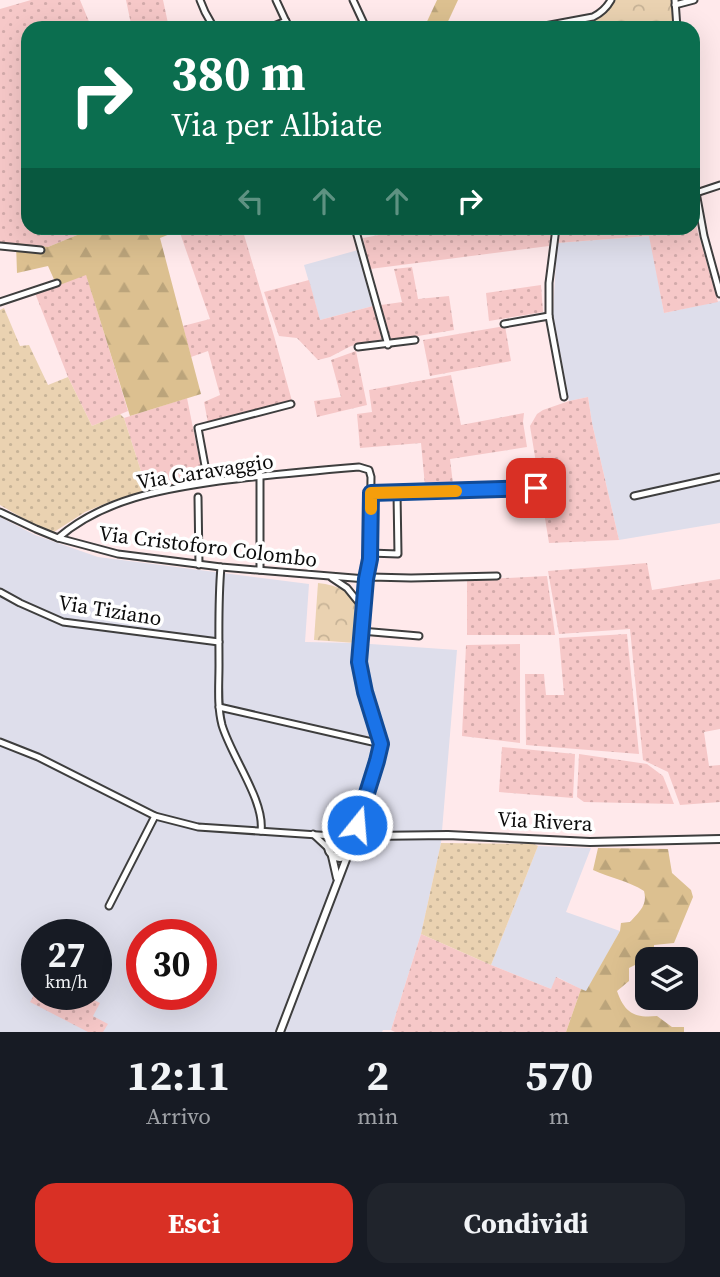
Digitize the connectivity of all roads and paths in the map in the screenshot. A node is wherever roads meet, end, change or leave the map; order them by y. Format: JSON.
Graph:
{"nodes":[{"id":1,"x":200,"y":0,"type":"edge"},
{"id":2,"x":276,"y":0,"type":"edge"},
{"id":3,"x":353,"y":0,"type":"edge"},
{"id":4,"x":611,"y":0,"type":"edge"},
{"id":5,"x":694,"y":0,"type":"edge"},
{"id":6,"x":675,"y":3,"type":"edge"},
{"id":7,"x":210,"y":21,"type":"edge"},
{"id":8,"x":286,"y":21,"type":"edge"},
{"id":9,"x":363,"y":21,"type":"edge"},
{"id":10,"x":568,"y":21,"type":"edge"},
{"id":11,"x":676,"y":21,"type":"edge"},
{"id":12,"x":720,"y":185,"type":"edge"},
{"id":13,"x":700,"y":191,"type":"edge"},
{"id":14,"x":700,"y":217,"type":"edge"},
{"id":15,"x":357,"y":235,"type":"edge"},
{"id":16,"x":555,"y":235,"type":"edge"},
{"id":17,"x":0,"y":246,"type":"edge"},
{"id":18,"x":41,"y":250,"type":"dead end"},
{"id":19,"x":57,"y":283,"type":"dead end"},
{"id":20,"x":720,"y":294,"type":"edge"},
{"id":21,"x":2,"y":301,"type":"edge"},
{"id":22,"x":549,"y":316,"type":"junction"},
{"id":23,"x":504,"y":324,"type":"dead end"},
{"id":24,"x":415,"y":340,"type":"dead end"},
{"id":25,"x":388,"y":345,"type":"junction"},
{"id":26,"x":358,"y":347,"type":"dead end"},
{"id":27,"x":564,"y":397,"type":"dead end"},
{"id":28,"x":291,"y":404,"type":"dead end"},
{"id":29,"x":260,"y":475,"type":"junction"},
{"id":30,"x":720,"y":477,"type":"edge"},
{"id":31,"x":208,"y":482,"type":"junction"},
{"id":32,"x":536,"y":488,"type":"dead end"},
{"id":33,"x":371,"y":493,"type":"junction"},
{"id":34,"x":397,"y":493,"type":"junction"},
{"id":35,"x":634,"y":496,"type":"dead end"},
{"id":36,"x":198,"y":497,"type":"dead end"},
{"id":37,"x":0,"y":512,"type":"edge"},
{"id":38,"x":58,"y":538,"type":"junction"},
{"id":39,"x":370,"y":553,"type":"junction"},
{"id":40,"x":200,"y":565,"type":"junction"},
{"id":41,"x":221,"y":567,"type":"junction"},
{"id":42,"x":260,"y":570,"type":"junction"},
{"id":43,"x":330,"y":576,"type":"junction"},
{"id":44,"x":497,"y":576,"type":"dead end"},
{"id":45,"x":366,"y":579,"type":"junction"},
{"id":46,"x":0,"y":592,"type":"edge"},
{"id":47,"x":364,"y":609,"type":"junction"},
{"id":48,"x":361,"y":631,"type":"junction"},
{"id":49,"x":419,"y":636,"type":"dead end"},
{"id":50,"x":219,"y":642,"type":"junction"},
{"id":51,"x":219,"y":707,"type":"junction"},
{"id":52,"x":0,"y":742,"type":"edge"},
{"id":53,"x":381,"y":744,"type":"junction"},
{"id":54,"x":155,"y":816,"type":"junction"},
{"id":55,"x":358,"y":820,"type":"junction"},
{"id":56,"x":261,"y":831,"type":"junction"},
{"id":57,"x":313,"y":834,"type":"junction"},
{"id":58,"x":333,"y":836,"type":"junction"},
{"id":59,"x":347,"y":836,"type":"junction"},
{"id":60,"x":367,"y":836,"type":"junction"},
{"id":61,"x":720,"y":839,"type":"edge"},
{"id":62,"x":328,"y":848,"type":"junction"},
{"id":63,"x":353,"y":848,"type":"junction"},
{"id":64,"x":332,"y":856,"type":"junction"},
{"id":65,"x":346,"y":857,"type":"junction"},
{"id":66,"x":338,"y":879,"type":"junction"},
{"id":67,"x":109,"y":906,"type":"dead end"},
{"id":68,"x":280,"y":1032,"type":"edge"}],
"edges":[{"from":1,"to":7,"type":"street"},
{"from":2,"to":8,"type":"street"},
{"from":3,"to":9,"type":"street"},
{"from":4,"to":10,"type":"street"},
{"from":5,"to":6,"type":"street"},
{"from":6,"to":11,"type":"street"},
{"from":12,"to":13,"type":"street"},
{"from":14,"to":20,"type":"street"},
{"from":15,"to":25,"type":"street"},
{"from":16,"to":22,"type":"street"},
{"from":17,"to":18,"type":"street"},
{"from":19,"to":21,"type":"street"},
{"from":22,"to":23,"type":"street"},
{"from":22,"to":27,"type":"street"},
{"from":24,"to":25,"type":"street"},
{"from":25,"to":26,"type":"street"},
{"from":28,"to":31,"type":"street"},
{"from":29,"to":31,"type":"street","name":"Via Caravaggio"},
{"from":29,"to":33,"type":"street","name":"Via Caravaggio"},
{"from":29,"to":42,"type":"street"},
{"from":30,"to":35,"type":"street"},
{"from":31,"to":38,"type":"street","name":"Via Caravaggio"},
{"from":32,"to":34,"type":"street"},
{"from":33,"to":34,"type":"street"},
{"from":33,"to":39,"type":"street"},
{"from":34,"to":39,"type":"street"},
{"from":36,"to":40,"type":"street"},
{"from":37,"to":38,"type":"street","name":"Via Cristoforo Colombo"},
{"from":38,"to":40,"type":"street","name":"Via Cristoforo Colombo"},
{"from":39,"to":45,"type":"street"},
{"from":40,"to":41,"type":"street","name":"Via Cristoforo Colombo"},
{"from":41,"to":42,"type":"street","name":"Via Cristoforo Colombo"},
{"from":41,"to":50,"type":"street"},
{"from":42,"to":43,"type":"street","name":"Via Cristoforo Colombo"},
{"from":43,"to":45,"type":"street"},
{"from":43,"to":47,"type":"street","name":"Via Cristoforo Colombo"},
{"from":44,"to":45,"type":"street"},
{"from":45,"to":47,"type":"street"},
{"from":46,"to":50,"type":"street","name":"Via Tiziano"},
{"from":47,"to":48,"type":"street"},
{"from":48,"to":49,"type":"street"},
{"from":48,"to":53,"type":"street"},
{"from":50,"to":51,"type":"street"},
{"from":51,"to":53,"type":"street"},
{"from":51,"to":56,"type":"street"},
{"from":52,"to":54,"type":"street"},
{"from":53,"to":55,"type":"street"},
{"from":54,"to":56,"type":"street"},
{"from":54,"to":67,"type":"street"},
{"from":55,"to":59,"type":"street"},
{"from":55,"to":60,"type":"street"},
{"from":56,"to":57,"type":"street"},
{"from":57,"to":58,"type":"street"},
{"from":57,"to":62,"type":"street"},
{"from":58,"to":59,"type":"street"},
{"from":58,"to":62,"type":"street"},
{"from":59,"to":60,"type":"street","name":"Via Rivera"},
{"from":59,"to":63,"type":"street"},
{"from":60,"to":61,"type":"street","name":"Via Rivera"},
{"from":60,"to":63,"type":"street"},
{"from":62,"to":64,"type":"street"},
{"from":63,"to":65,"type":"street"},
{"from":64,"to":65,"type":"street"},
{"from":64,"to":66,"type":"street"},
{"from":65,"to":66,"type":"street"},
{"from":66,"to":68,"type":"street"}]}
